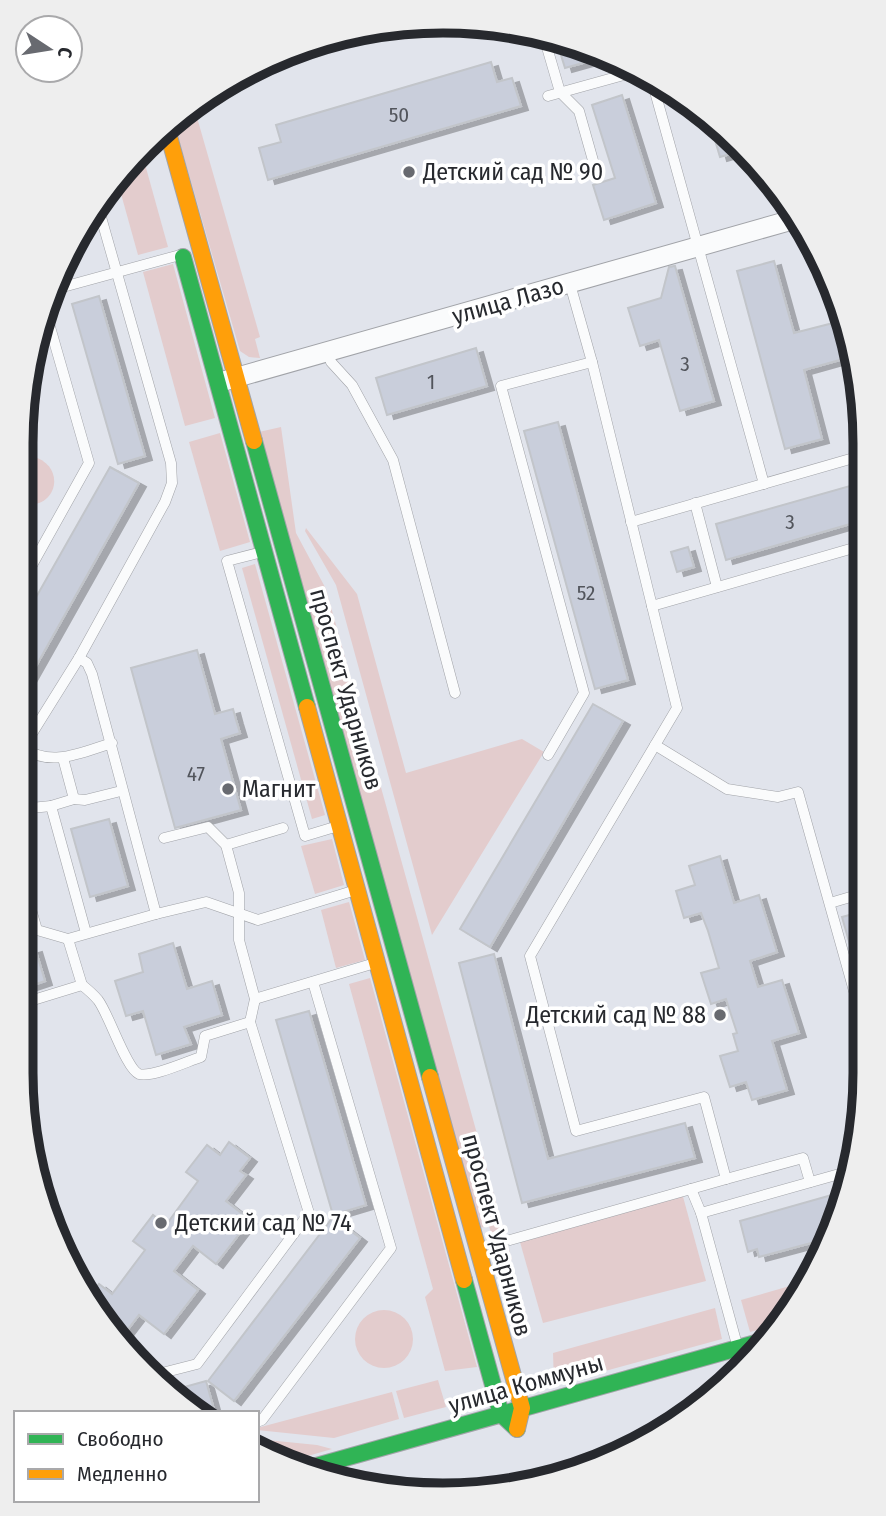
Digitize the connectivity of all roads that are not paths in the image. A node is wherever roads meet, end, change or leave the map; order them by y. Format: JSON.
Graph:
{"nodes":[{"id":1,"x":547,"y":46,"type":"edge"},
{"id":2,"x":623,"y":75,"type":"edge"},
{"id":3,"x":560,"y":92,"type":"junction"},
{"id":4,"x":655,"y":92,"type":"edge"},
{"id":5,"x":548,"y":96,"type":"dead end"},
{"id":6,"x":170,"y":138,"type":"edge"},
{"id":7,"x":594,"y":164,"type":"dead end"},
{"id":8,"x":101,"y":217,"type":"edge"},
{"id":9,"x":788,"y":221,"type":"edge"},
{"id":10,"x":697,"y":246,"type":"junction"},
{"id":11,"x":180,"y":248,"type":"junction"},
{"id":12,"x":201,"y":249,"type":"junction"},
{"id":13,"x":118,"y":273,"type":"junction"},
{"id":14,"x":570,"y":284,"type":"junction"},
{"id":15,"x":64,"y":287,"type":"edge"},
{"id":16,"x":50,"y":327,"type":"edge"},
{"id":17,"x":328,"y":352,"type":"junction"},
{"id":18,"x":592,"y":362,"type":"junction"},
{"id":19,"x":236,"y":377,"type":"junction"},
{"id":20,"x":217,"y":383,"type":"junction"},
{"id":21,"x":853,"y":458,"type":"edge"},
{"id":22,"x":764,"y":484,"type":"junction"},
{"id":23,"x":695,"y":503,"type":"junction"},
{"id":24,"x":631,"y":522,"type":"junction"},
{"id":25,"x":282,"y":546,"type":"junction"},
{"id":26,"x":853,"y":548,"type":"edge"},
{"id":27,"x":264,"y":551,"type":"junction"},
{"id":28,"x":33,"y":563,"type":"edge"},
{"id":29,"x":717,"y":587,"type":"junction"},
{"id":30,"x":652,"y":606,"type":"junction"},
{"id":31,"x":79,"y":658,"type":"junction"},
{"id":32,"x":455,"y":693,"type":"dead end"},
{"id":33,"x":33,"y":734,"type":"edge"},
{"id":34,"x":112,"y":743,"type":"junction"},
{"id":35,"x":655,"y":745,"type":"junction"},
{"id":36,"x":33,"y":755,"type":"edge"},
{"id":37,"x":548,"y":755,"type":"dead end"},
{"id":38,"x":63,"y":758,"type":"junction"},
{"id":39,"x":117,"y":792,"type":"dead end"},
{"id":40,"x":74,"y":799,"type":"junction"},
{"id":41,"x":51,"y":806,"type":"junction"},
{"id":42,"x":33,"y":808,"type":"edge"},
{"id":43,"x":358,"y":820,"type":"junction"},
{"id":44,"x":339,"y":825,"type":"junction"},
{"id":45,"x":283,"y":828,"type":"dead end"},
{"id":46,"x":164,"y":838,"type":"dead end"},
{"id":47,"x":226,"y":845,"type":"junction"},
{"id":48,"x":376,"y":884,"type":"junction"},
{"id":49,"x":357,"y":889,"type":"junction"},
{"id":50,"x":853,"y":896,"type":"edge"},
{"id":51,"x":830,"y":903,"type":"junction"},
{"id":52,"x":156,"y":914,"type":"junction"},
{"id":53,"x":239,"y":914,"type":"junction"},
{"id":54,"x":33,"y":916,"type":"edge"},
{"id":55,"x":86,"y":933,"type":"junction"},
{"id":56,"x":68,"y":939,"type":"junction"},
{"id":57,"x":396,"y":957,"type":"junction"},
{"id":58,"x":377,"y":962,"type":"junction"},
{"id":59,"x":313,"y":982,"type":"junction"},
{"id":60,"x":82,"y":985,"type":"junction"},
{"id":61,"x":853,"y":986,"type":"edge"},
{"id":62,"x":255,"y":999,"type":"junction"},
{"id":63,"x":33,"y":1000,"type":"edge"},
{"id":64,"x":250,"y":1022,"type":"junction"},
{"id":65,"x":840,"y":1174,"type":"edge"},
{"id":66,"x":726,"y":1179,"type":"junction"},
{"id":67,"x":810,"y":1182,"type":"junction"},
{"id":68,"x":691,"y":1189,"type":"junction"},
{"id":69,"x":701,"y":1213,"type":"junction"},
{"id":70,"x":510,"y":1240,"type":"dead end"},
{"id":71,"x":736,"y":1360,"type":"edge"},
{"id":72,"x":733,"y":1363,"type":"edge"},
{"id":73,"x":164,"y":1373,"type":"edge"},
{"id":74,"x":522,"y":1408,"type":"junction"},
{"id":75,"x":501,"y":1414,"type":"junction"},
{"id":76,"x":259,"y":1421,"type":"edge"},
{"id":77,"x":524,"y":1427,"type":"junction"},
{"id":78,"x":494,"y":1435,"type":"dead end"},
{"id":79,"x":322,"y":1464,"type":"edge"}],
"edges":[{"from":1,"to":3,"type":"lane"},
{"from":2,"to":3,"type":"lane"},
{"from":3,"to":5,"type":"lane"},
{"from":3,"to":7,"type":"lane"},
{"from":4,"to":10,"type":"lane"},
{"from":6,"to":12,"type":"street","name":"проспект Ударников"},
{"from":8,"to":13,"type":"lane"},
{"from":9,"to":10,"type":"street","name":"улица Лазо"},
{"from":10,"to":14,"type":"street","name":"улица Лазо"},
{"from":10,"to":22,"type":"lane"},
{"from":11,"to":12,"type":"lane"},
{"from":11,"to":13,"type":"lane"},
{"from":11,"to":20,"type":"street","name":"проспект Ударников"},
{"from":12,"to":19,"type":"street","name":"проспект Ударников"},
{"from":13,"to":15,"type":"lane"},
{"from":13,"to":31,"type":"lane"},
{"from":14,"to":17,"type":"street","name":"улица Лазо"},
{"from":14,"to":18,"type":"lane"},
{"from":16,"to":28,"type":"lane"},
{"from":17,"to":19,"type":"street","name":"улица Лазо"},
{"from":17,"to":32,"type":"lane"},
{"from":18,"to":24,"type":"lane"},
{"from":18,"to":37,"type":"lane"},
{"from":19,"to":20,"type":"street","name":"улица Лазо"},
{"from":19,"to":25,"type":"street","name":"проспект Ударников"},
{"from":20,"to":27,"type":"street","name":"проспект Ударников"},
{"from":21,"to":22,"type":"lane"},
{"from":22,"to":23,"type":"lane"},
{"from":23,"to":24,"type":"lane"},
{"from":23,"to":29,"type":"lane"},
{"from":24,"to":30,"type":"lane"},
{"from":25,"to":27,"type":"lane"},
{"from":25,"to":43,"type":"street","name":"проспект Ударников"},
{"from":26,"to":29,"type":"lane"},
{"from":27,"to":44,"type":"street","name":"проспект Ударников"},
{"from":27,"to":44,"type":"lane"},
{"from":29,"to":30,"type":"lane"},
{"from":30,"to":35,"type":"lane"},
{"from":31,"to":33,"type":"lane"},
{"from":31,"to":34,"type":"lane"},
{"from":34,"to":38,"type":"lane"},
{"from":34,"to":52,"type":"lane"},
{"from":35,"to":51,"type":"lane"},
{"from":35,"to":66,"type":"lane"},
{"from":36,"to":38,"type":"lane"},
{"from":38,"to":40,"type":"lane"},
{"from":39,"to":40,"type":"lane"},
{"from":40,"to":41,"type":"lane"},
{"from":41,"to":42,"type":"lane"},
{"from":41,"to":55,"type":"lane"},
{"from":43,"to":44,"type":"lane"},
{"from":43,"to":48,"type":"street","name":"проспект Ударников"},
{"from":44,"to":49,"type":"street","name":"проспект Ударников"},
{"from":45,"to":47,"type":"lane"},
{"from":46,"to":47,"type":"lane"},
{"from":47,"to":53,"type":"lane"},
{"from":48,"to":49,"type":"lane"},
{"from":48,"to":57,"type":"street","name":"проспект Ударников"},
{"from":49,"to":53,"type":"lane"},
{"from":49,"to":58,"type":"street","name":"проспект Ударников"},
{"from":50,"to":51,"type":"lane"},
{"from":51,"to":61,"type":"lane"},
{"from":52,"to":53,"type":"lane"},
{"from":52,"to":55,"type":"lane"},
{"from":53,"to":62,"type":"lane"},
{"from":54,"to":56,"type":"lane"},
{"from":55,"to":56,"type":"lane"},
{"from":56,"to":60,"type":"lane"},
{"from":57,"to":58,"type":"lane"},
{"from":57,"to":74,"type":"street","name":"проспект Ударников"},
{"from":58,"to":59,"type":"lane"},
{"from":58,"to":75,"type":"street","name":"проспект Ударников"},
{"from":59,"to":62,"type":"lane"},
{"from":59,"to":76,"type":"lane"},
{"from":60,"to":63,"type":"lane"},
{"from":60,"to":64,"type":"lane"},
{"from":62,"to":64,"type":"lane"},
{"from":64,"to":73,"type":"lane"},
{"from":65,"to":67,"type":"lane"},
{"from":66,"to":67,"type":"lane"},
{"from":66,"to":68,"type":"lane"},
{"from":67,"to":69,"type":"lane"},
{"from":68,"to":69,"type":"lane"},
{"from":68,"to":70,"type":"lane"},
{"from":69,"to":71,"type":"lane"},
{"from":72,"to":74,"type":"street","name":"улица Коммуны"},
{"from":74,"to":75,"type":"street","name":"улица Коммуны"},
{"from":74,"to":77,"type":"street","name":"проспект Ударников"},
{"from":75,"to":77,"type":"street"},
{"from":75,"to":79,"type":"street","name":"улица Коммуны"},
{"from":77,"to":78,"type":"street","name":"улица Коммуны"}]}
